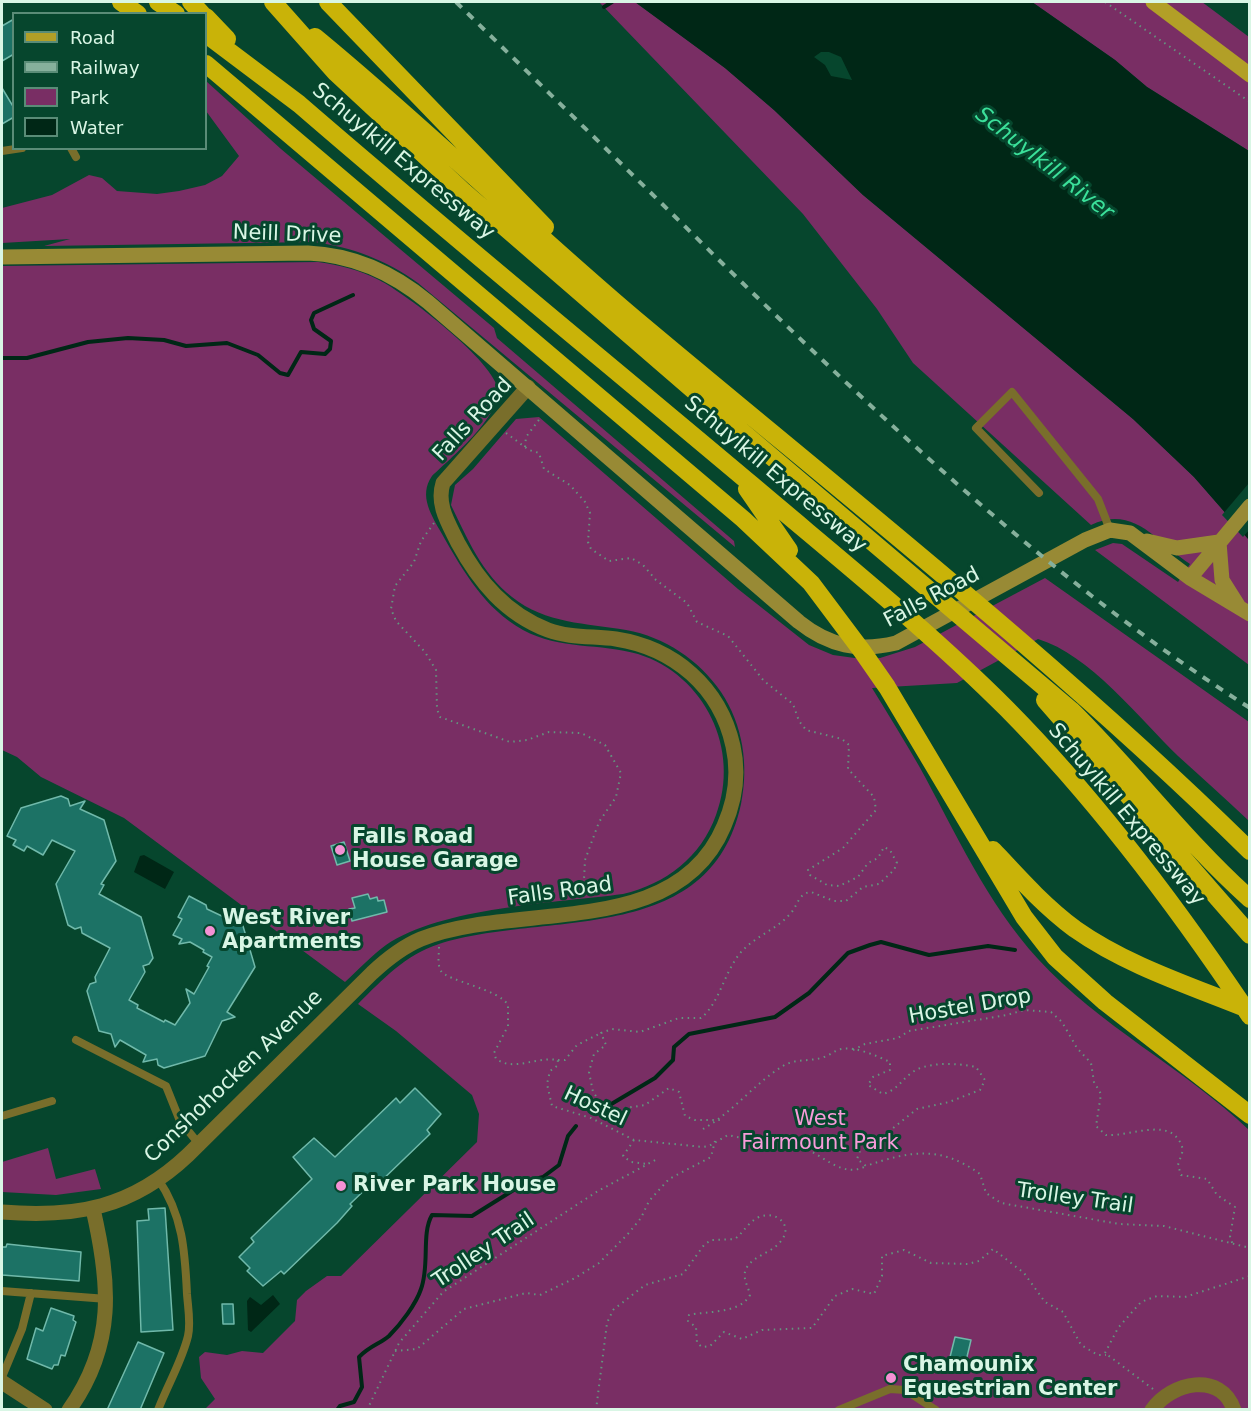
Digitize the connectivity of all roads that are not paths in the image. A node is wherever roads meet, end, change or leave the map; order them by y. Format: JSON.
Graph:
{"nodes":[{"id":1,"x":121,"y":2,"type":"edge"},
{"id":2,"x":158,"y":2,"type":"edge"},
{"id":3,"x":272,"y":2,"type":"edge"},
{"id":4,"x":328,"y":2,"type":"edge"},
{"id":5,"x":1153,"y":2,"type":"edge"},
{"id":6,"x":135,"y":12,"type":"edge"},
{"id":7,"x":173,"y":12,"type":"edge"},
{"id":8,"x":207,"y":18,"type":"edge"},
{"id":9,"x":207,"y":35,"type":"edge"},
{"id":10,"x":207,"y":65,"type":"edge"},
{"id":11,"x":262,"y":75,"type":"junction"},
{"id":12,"x":1250,"y":75,"type":"edge"},
{"id":13,"x":2,"y":257,"type":"edge"},
{"id":14,"x":623,"y":309,"type":"junction"},
{"id":15,"x":528,"y":387,"type":"junction"},
{"id":16,"x":732,"y":468,"type":"junction"},
{"id":17,"x":1039,"y":494,"type":"dead end"},
{"id":18,"x":1250,"y":506,"type":"edge"},
{"id":19,"x":1110,"y":530,"type":"junction"},
{"id":20,"x":1138,"y":538,"type":"junction"},
{"id":21,"x":1222,"y":539,"type":"junction"},
{"id":22,"x":1190,"y":578,"type":"junction"},
{"id":23,"x":811,"y":583,"type":"junction"},
{"id":24,"x":1245,"y":612,"type":"edge"},
{"id":25,"x":1006,"y":656,"type":"junction"},
{"id":26,"x":968,"y":822,"type":"junction"},
{"id":27,"x":1250,"y":851,"type":"edge"},
{"id":28,"x":1250,"y":899,"type":"edge"},
{"id":29,"x":1250,"y":935,"type":"edge"},
{"id":30,"x":353,"y":991,"type":"joint"},
{"id":31,"x":1250,"y":1010,"type":"edge"},
{"id":32,"x":1250,"y":1016,"type":"edge"},
{"id":33,"x":75,"y":1040,"type":"dead end"},
{"id":34,"x":52,"y":1101,"type":"dead end"},
{"id":35,"x":1250,"y":1115,"type":"edge"},
{"id":36,"x":2,"y":1116,"type":"edge"},
{"id":37,"x":199,"y":1144,"type":"junction"},
{"id":38,"x":158,"y":1179,"type":"junction"},
{"id":39,"x":93,"y":1209,"type":"junction"},
{"id":40,"x":2,"y":1212,"type":"edge"},
{"id":41,"x":2,"y":1291,"type":"edge"},
{"id":42,"x":31,"y":1293,"type":"junction"},
{"id":43,"x":107,"y":1299,"type":"junction"},
{"id":44,"x":2,"y":1379,"type":"edge"},
{"id":45,"x":69,"y":1409,"type":"edge"},
{"id":46,"x":45,"y":1410,"type":"edge"},
{"id":47,"x":158,"y":1410,"type":"edge"},
{"id":48,"x":838,"y":1410,"type":"edge"},
{"id":49,"x":936,"y":1410,"type":"edge"},
{"id":50,"x":1152,"y":1410,"type":"edge"},
{"id":51,"x":1234,"y":1410,"type":"edge"}],
"edges":[{"from":1,"to":6,"type":"highway"},
{"from":2,"to":7,"type":"highway"},
{"from":3,"to":14,"type":"highway","name":"Schuylkill Expressway"},
{"from":3,"to":25,"type":"highway"},
{"from":4,"to":14,"type":"highway"},
{"from":5,"to":12,"type":"main road"},
{"from":8,"to":11,"type":"highway"},
{"from":9,"to":11,"type":"highway","name":"Schuylkill Expressway"},
{"from":10,"to":23,"type":"highway"},
{"from":11,"to":16,"type":"highway","name":"Schuylkill Expressway"},
{"from":13,"to":15,"type":"main road","name":"Neill Drive"},
{"from":14,"to":27,"type":"highway","name":"Schuylkill Expressway"},
{"from":15,"to":19,"type":"main road","name":"Falls Road"},
{"from":15,"to":30,"type":"street","name":"Falls Road"},
{"from":16,"to":23,"type":"highway"},
{"from":16,"to":32,"type":"highway","name":"Schuylkill Expressway"},
{"from":17,"to":19,"type":"lane"},
{"from":18,"to":21,"type":"main road"},
{"from":19,"to":20,"type":"main road"},
{"from":20,"to":21,"type":"main road"},
{"from":20,"to":22,"type":"main road"},
{"from":21,"to":22,"type":"main road"},
{"from":21,"to":24,"type":"main road"},
{"from":22,"to":24,"type":"main road"},
{"from":23,"to":26,"type":"highway"},
{"from":25,"to":28,"type":"highway"},
{"from":25,"to":29,"type":"highway"},
{"from":26,"to":31,"type":"highway"},
{"from":26,"to":35,"type":"highway"},
{"from":30,"to":37,"type":"street","name":"Conshohocken Avenue"},
{"from":33,"to":37,"type":"lane"},
{"from":34,"to":36,"type":"lane"},
{"from":37,"to":38,"type":"street","name":"Conshohocken Avenue"},
{"from":38,"to":39,"type":"street","name":"Conshohocken Avenue"},
{"from":38,"to":47,"type":"lane"},
{"from":39,"to":40,"type":"street","name":"Conshohocken Avenue"},
{"from":39,"to":43,"type":"street"},
{"from":41,"to":42,"type":"lane"},
{"from":42,"to":43,"type":"lane"},
{"from":42,"to":44,"type":"lane"},
{"from":43,"to":45,"type":"street"},
{"from":44,"to":46,"type":"street"},
{"from":48,"to":49,"type":"lane"},
{"from":50,"to":51,"type":"street"}]}
